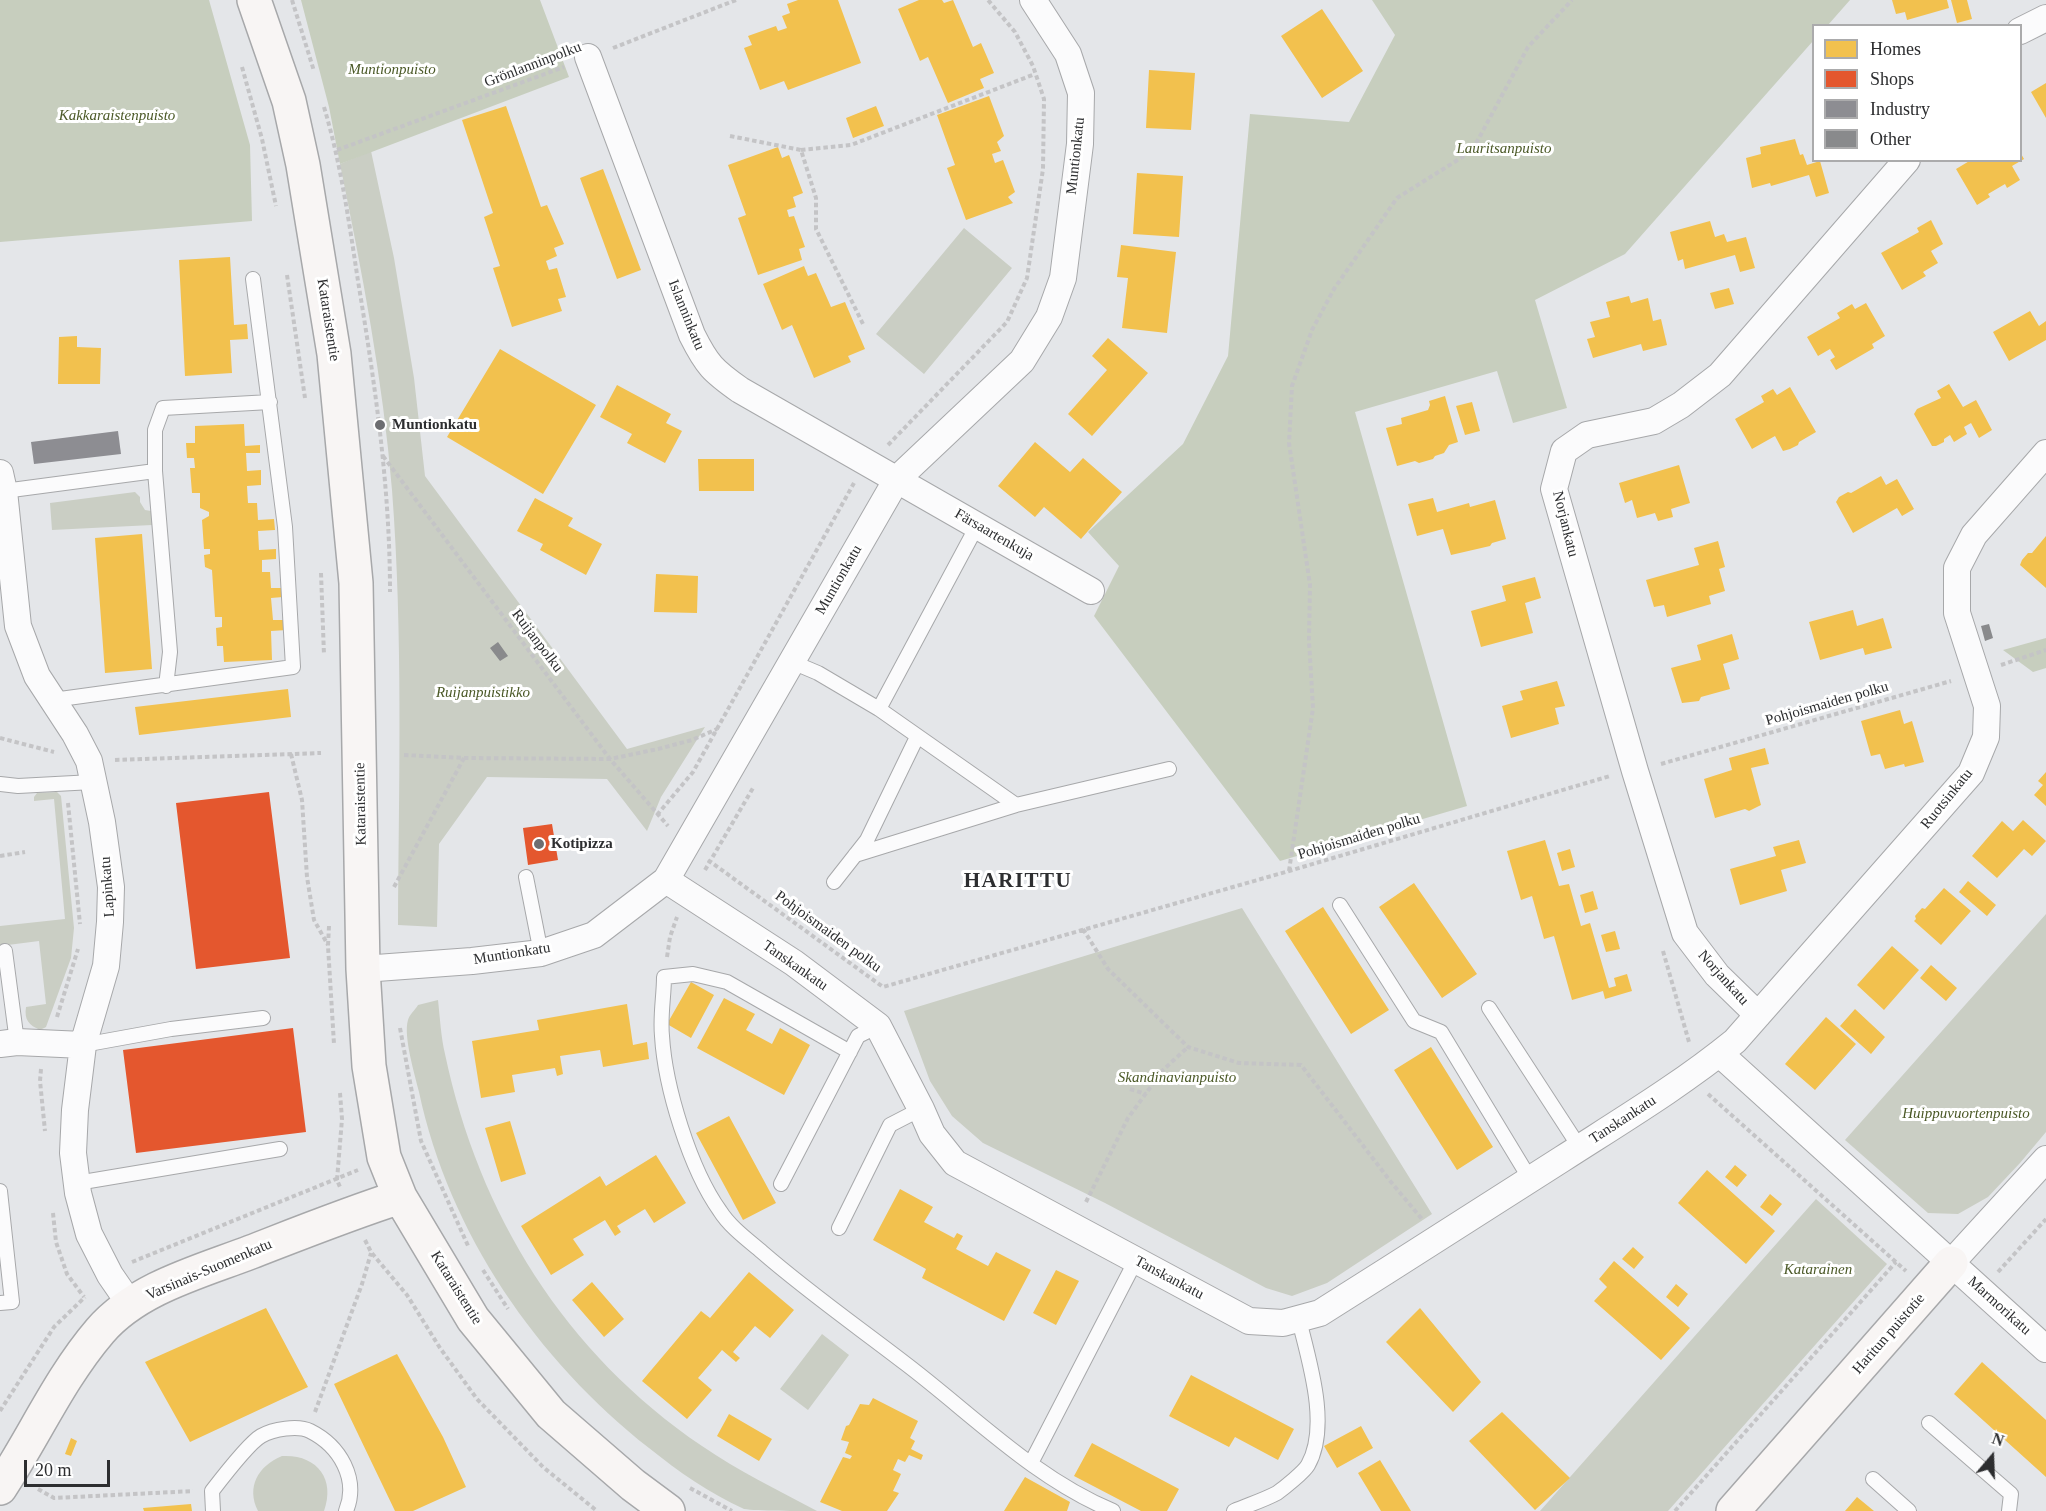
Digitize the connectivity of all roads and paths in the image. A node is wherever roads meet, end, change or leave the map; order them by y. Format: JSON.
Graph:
{"nodes":[{"id":1,"x":254,"y":0,"type":"edge"},
{"id":2,"x":736,"y":0,"type":"edge"},
{"id":3,"x":988,"y":0,"type":"edge"},
{"id":4,"x":1033,"y":0,"type":"edge"},
{"id":5,"x":1572,"y":0,"type":"edge"},
{"id":6,"x":2046,"y":18,"type":"edge"},
{"id":7,"x":2022,"y":30,"type":"edge"},
{"id":8,"x":588,"y":57,"type":"junction"},
{"id":9,"x":1035,"y":74,"type":"junction"},
{"id":10,"x":730,"y":136,"type":"dead end"},
{"id":11,"x":337,"y":150,"type":"dead end"},
{"id":12,"x":801,"y":150,"type":"junction"},
{"id":13,"x":1905,"y":162,"type":"edge"},
{"id":14,"x":253,"y":279,"type":"dead end"},
{"id":15,"x":864,"y":326,"type":"dead end"},
{"id":16,"x":270,"y":402,"type":"junction"},
{"id":17,"x":2046,"y":453,"type":"edge"},
{"id":18,"x":383,"y":456,"type":"dead end"},
{"id":19,"x":871,"y":464,"type":"junction"},
{"id":20,"x":155,"y":471,"type":"junction"},
{"id":21,"x":897,"y":479,"type":"junction"},
{"id":22,"x":2,"y":482,"type":"edge"},
{"id":23,"x":4,"y":523,"type":"edge"},
{"id":24,"x":977,"y":526,"type":"junction"},
{"id":25,"x":1091,"y":591,"type":"dead end"},
{"id":26,"x":2046,"y":650,"type":"edge"},
{"id":27,"x":792,"y":662,"type":"junction"},
{"id":28,"x":1977,"y":674,"type":"junction"},
{"id":29,"x":166,"y":686,"type":"junction"},
{"id":30,"x":53,"y":700,"type":"junction"},
{"id":31,"x":879,"y":709,"type":"junction"},
{"id":32,"x":717,"y":729,"type":"junction"},
{"id":33,"x":917,"y":737,"type":"junction"},
{"id":34,"x":0,"y":738,"type":"edge"},
{"id":35,"x":321,"y":753,"type":"dead end"},
{"id":36,"x":291,"y":754,"type":"junction"},
{"id":37,"x":404,"y":755,"type":"dead end"},
{"id":38,"x":464,"y":758,"type":"junction"},
{"id":39,"x":610,"y":759,"type":"junction"},
{"id":40,"x":1169,"y":769,"type":"dead end"},
{"id":41,"x":91,"y":771,"type":"junction"},
{"id":42,"x":1635,"y":771,"type":"junction"},
{"id":43,"x":0,"y":784,"type":"edge"},
{"id":44,"x":1016,"y":805,"type":"junction"},
{"id":45,"x":657,"y":815,"type":"junction"},
{"id":46,"x":670,"y":829,"type":"dead end"},
{"id":47,"x":25,"y":852,"type":"dead end"},
{"id":48,"x":855,"y":855,"type":"junction"},
{"id":49,"x":0,"y":856,"type":"edge"},
{"id":50,"x":711,"y":862,"type":"dead end"},
{"id":51,"x":1289,"y":871,"type":"junction"},
{"id":52,"x":526,"y":877,"type":"dead end"},
{"id":53,"x":666,"y":880,"type":"junction"},
{"id":54,"x":834,"y":882,"type":"dead end"},
{"id":55,"x":389,"y":895,"type":"dead end"},
{"id":56,"x":1340,"y":905,"type":"dead end"},
{"id":57,"x":1083,"y":929,"type":"junction"},
{"id":58,"x":328,"y":946,"type":"dead end"},
{"id":59,"x":5,"y":951,"type":"dead end"},
{"id":60,"x":541,"y":953,"type":"junction"},
{"id":61,"x":363,"y":969,"type":"junction"},
{"id":62,"x":1489,"y":1008,"type":"dead end"},
{"id":63,"x":1758,"y":1015,"type":"junction"},
{"id":64,"x":398,"y":1017,"type":"dead end"},
{"id":65,"x":263,"y":1018,"type":"dead end"},
{"id":66,"x":878,"y":1026,"type":"junction"},
{"id":67,"x":9,"y":1043,"type":"edge"},
{"id":68,"x":83,"y":1045,"type":"junction"},
{"id":69,"x":1188,"y":1047,"type":"junction"},
{"id":70,"x":1728,"y":1047,"type":"junction"},
{"id":71,"x":849,"y":1052,"type":"junction"},
{"id":72,"x":1130,"y":1089,"type":"dead end"},
{"id":73,"x":1146,"y":1094,"type":"junction"},
{"id":74,"x":921,"y":1109,"type":"junction"},
{"id":75,"x":1580,"y":1148,"type":"junction"},
{"id":76,"x":280,"y":1149,"type":"dead end"},
{"id":77,"x":2046,"y":1159,"type":"edge"},
{"id":78,"x":1530,"y":1179,"type":"junction"},
{"id":79,"x":337,"y":1180,"type":"dead end"},
{"id":80,"x":77,"y":1183,"type":"junction"},
{"id":81,"x":781,"y":1184,"type":"dead end"},
{"id":82,"x":0,"y":1191,"type":"edge"},
{"id":83,"x":400,"y":1197,"type":"junction"},
{"id":84,"x":351,"y":1213,"type":"junction"},
{"id":85,"x":1073,"y":1227,"type":"junction"},
{"id":86,"x":838,"y":1228,"type":"dead end"},
{"id":87,"x":1438,"y":1238,"type":"junction"},
{"id":88,"x":470,"y":1250,"type":"dead end"},
{"id":89,"x":371,"y":1252,"type":"junction"},
{"id":90,"x":1136,"y":1260,"type":"junction"},
{"id":91,"x":1896,"y":1262,"type":"dead end"},
{"id":92,"x":1951,"y":1263,"type":"junction"},
{"id":93,"x":482,"y":1269,"type":"dead end"},
{"id":94,"x":0,"y":1303,"type":"edge"},
{"id":95,"x":130,"y":1304,"type":"junction"},
{"id":96,"x":512,"y":1317,"type":"dead end"},
{"id":97,"x":1299,"y":1320,"type":"junction"},
{"id":98,"x":2046,"y":1349,"type":"edge"},
{"id":99,"x":1929,"y":1423,"type":"dead end"},
{"id":100,"x":309,"y":1430,"type":"junction"},
{"id":101,"x":1031,"y":1463,"type":"junction"},
{"id":102,"x":1873,"y":1479,"type":"dead end"},
{"id":103,"x":0,"y":1488,"type":"edge"},
{"id":104,"x":38,"y":1490,"type":"dead end"},
{"id":105,"x":212,"y":1491,"type":"junction"},
{"id":106,"x":213,"y":1511,"type":"edge"},
{"id":107,"x":346,"y":1511,"type":"edge"},
{"id":108,"x":597,"y":1511,"type":"edge"},
{"id":109,"x":668,"y":1511,"type":"edge"},
{"id":110,"x":1113,"y":1511,"type":"edge"},
{"id":111,"x":1234,"y":1511,"type":"edge"},
{"id":112,"x":1675,"y":1511,"type":"edge"},
{"id":113,"x":1733,"y":1511,"type":"edge"},
{"id":114,"x":1910,"y":1511,"type":"edge"},
{"id":115,"x":2008,"y":1511,"type":"edge"}],
"edges":[{"from":1,"to":61,"type":"street","name":"Kataraistentie"},
{"from":2,"to":8,"type":"path","name":"Grönlanninpolku"},
{"from":3,"to":9,"type":"path"},
{"from":4,"to":21,"type":"street","name":"Muntionkatu"},
{"from":5,"to":51,"type":"path"},
{"from":6,"to":7,"type":"street"},
{"from":8,"to":11,"type":"path","name":"Grönlanninpolku"},
{"from":8,"to":19,"type":"street","name":"Islanninkatu"},
{"from":9,"to":12,"type":"path"},
{"from":9,"to":19,"type":"path"},
{"from":10,"to":12,"type":"path"},
{"from":12,"to":15,"type":"path"},
{"from":13,"to":42,"type":"street","name":"Norjankatu"},
{"from":14,"to":16,"type":"lane"},
{"from":16,"to":20,"type":"lane"},
{"from":16,"to":29,"type":"lane"},
{"from":17,"to":28,"type":"street","name":"Ruotsinkatu"},
{"from":18,"to":39,"type":"path","name":"Ruijanpolku"},
{"from":19,"to":21,"type":"street","name":"Islanninkatu"},
{"from":19,"to":32,"type":"path"},
{"from":20,"to":22,"type":"lane"},
{"from":20,"to":29,"type":"lane"},
{"from":21,"to":24,"type":"street","name":"Färsaartenkuja"},
{"from":21,"to":27,"type":"street","name":"Muntionkatu"},
{"from":22,"to":23,"type":"street","name":"Lapinkatu"},
{"from":23,"to":30,"type":"street","name":"Lapinkatu"},
{"from":24,"to":25,"type":"street","name":"Färsaartenkuja"},
{"from":24,"to":31,"type":"lane"},
{"from":26,"to":28,"type":"path","name":"Pohjoismaiden polku"},
{"from":27,"to":31,"type":"lane"},
{"from":27,"to":53,"type":"street","name":"Muntionkatu"},
{"from":28,"to":42,"type":"path","name":"Pohjoismaiden polku"},
{"from":28,"to":63,"type":"street","name":"Ruotsinkatu"},
{"from":29,"to":30,"type":"lane"},
{"from":30,"to":41,"type":"street","name":"Lapinkatu"},
{"from":31,"to":33,"type":"lane"},
{"from":32,"to":39,"type":"path"},
{"from":32,"to":45,"type":"path"},
{"from":33,"to":44,"type":"lane"},
{"from":33,"to":48,"type":"lane"},
{"from":34,"to":41,"type":"path"},
{"from":35,"to":36,"type":"path"},
{"from":36,"to":41,"type":"path"},
{"from":36,"to":58,"type":"path"},
{"from":37,"to":38,"type":"path"},
{"from":38,"to":39,"type":"path"},
{"from":38,"to":55,"type":"path"},
{"from":39,"to":45,"type":"path","name":"Ruijanpolku"},
{"from":40,"to":44,"type":"lane"},
{"from":41,"to":43,"type":"lane"},
{"from":41,"to":68,"type":"street","name":"Lapinkatu"},
{"from":42,"to":51,"type":"path","name":"Pohjoismaiden polku"},
{"from":42,"to":63,"type":"street","name":"Norjankatu"},
{"from":44,"to":48,"type":"lane"},
{"from":45,"to":46,"type":"path","name":"Ruijanpolku"},
{"from":47,"to":49,"type":"path"},
{"from":48,"to":54,"type":"lane"},
{"from":50,"to":57,"type":"path","name":"Pohjoismaiden polku"},
{"from":51,"to":57,"type":"path","name":"Pohjoismaiden polku"},
{"from":52,"to":60,"type":"lane"},
{"from":53,"to":60,"type":"street","name":"Muntionkatu"},
{"from":53,"to":66,"type":"street","name":"Tanskankatu"},
{"from":56,"to":78,"type":"lane"},
{"from":57,"to":69,"type":"path"},
{"from":59,"to":67,"type":"lane"},
{"from":60,"to":61,"type":"street","name":"Muntionkatu"},
{"from":61,"to":83,"type":"street","name":"Kataraistentie"},
{"from":62,"to":75,"type":"lane"},
{"from":63,"to":70,"type":"street","name":"Ruotsinkatu"},
{"from":64,"to":88,"type":"path"},
{"from":65,"to":68,"type":"lane"},
{"from":66,"to":71,"type":"lane"},
{"from":66,"to":74,"type":"street","name":"Tanskankatu"},
{"from":67,"to":68,"type":"street"},
{"from":68,"to":80,"type":"street","name":"Lapinkatu"},
{"from":69,"to":73,"type":"path"},
{"from":69,"to":87,"type":"path"},
{"from":70,"to":75,"type":"street","name":"Tanskankatu"},
{"from":70,"to":92,"type":"street"},
{"from":71,"to":81,"type":"lane"},
{"from":71,"to":101,"type":"lane"},
{"from":72,"to":73,"type":"path"},
{"from":73,"to":85,"type":"path"},
{"from":74,"to":85,"type":"street","name":"Tanskankatu"},
{"from":74,"to":86,"type":"lane"},
{"from":75,"to":78,"type":"street","name":"Tanskankatu"},
{"from":76,"to":80,"type":"lane"},
{"from":77,"to":92,"type":"street","name":"Haritun puistotie"},
{"from":78,"to":87,"type":"street","name":"Tanskankatu"},
{"from":79,"to":84,"type":"path"},
{"from":80,"to":95,"type":"street","name":"Lapinkatu"},
{"from":82,"to":94,"type":"lane"},
{"from":83,"to":84,"type":"street","name":"Varsinais-Suomenkatu"},
{"from":83,"to":109,"type":"street","name":"Kataraistentie"},
{"from":84,"to":89,"type":"path"},
{"from":84,"to":95,"type":"street","name":"Varsinais-Suomenkatu"},
{"from":85,"to":90,"type":"street","name":"Tanskankatu"},
{"from":87,"to":97,"type":"street","name":"Tanskankatu"},
{"from":89,"to":100,"type":"path"},
{"from":89,"to":108,"type":"path"},
{"from":90,"to":97,"type":"street","name":"Tanskankatu"},
{"from":90,"to":101,"type":"lane"},
{"from":91,"to":112,"type":"path"},
{"from":92,"to":98,"type":"street","name":"Marmorikatu"},
{"from":92,"to":113,"type":"street","name":"Haritun puistotie"},
{"from":93,"to":96,"type":"path"},
{"from":95,"to":103,"type":"street","name":"Varsinais-Suomenkatu"},
{"from":97,"to":111,"type":"lane"},
{"from":99,"to":115,"type":"lane"},
{"from":100,"to":105,"type":"lane"},
{"from":100,"to":107,"type":"lane"},
{"from":101,"to":110,"type":"lane"},
{"from":102,"to":114,"type":"lane"},
{"from":104,"to":105,"type":"path"},
{"from":105,"to":106,"type":"lane"}]}
